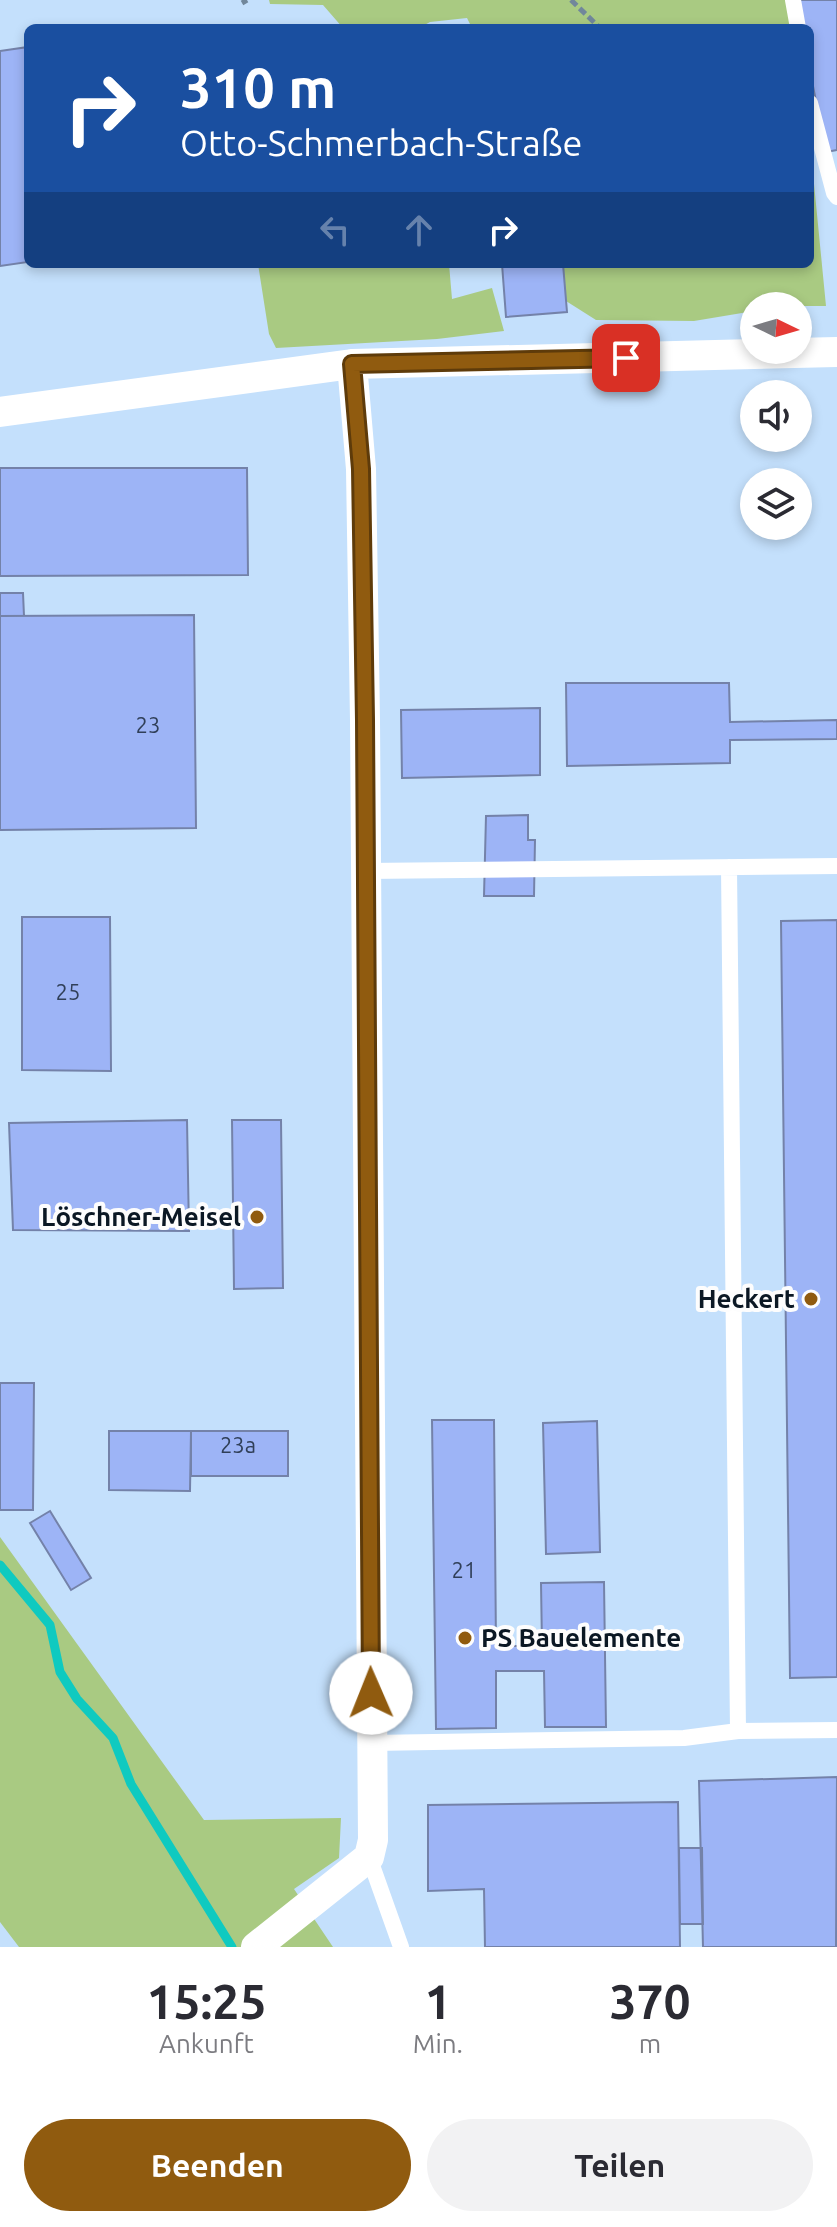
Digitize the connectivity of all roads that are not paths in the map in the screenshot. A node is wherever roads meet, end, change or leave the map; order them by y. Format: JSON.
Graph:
{"nodes":[{"id":1,"x":793,"y":0,"type":"edge"},
{"id":2,"x":797,"y":24,"type":"edge"},
{"id":3,"x":814,"y":118,"type":"edge"},
{"id":4,"x":837,"y":197,"type":"edge"},
{"id":5,"x":837,"y":352,"type":"edge"},
{"id":6,"x":352,"y":364,"type":"junction"},
{"id":7,"x":0,"y":412,"type":"edge"},
{"id":8,"x":837,"y":866,"type":"edge"},
{"id":9,"x":729,"y":867,"type":"junction"},
{"id":10,"x":365,"y":871,"type":"junction"},
{"id":11,"x":837,"y":1730,"type":"edge"},
{"id":12,"x":738,"y":1731,"type":"junction"},
{"id":13,"x":372,"y":1743,"type":"junction"},
{"id":14,"x":369,"y":1857,"type":"junction"},
{"id":15,"x":268,"y":1937,"type":"edge"},
{"id":16,"x":401,"y":1947,"type":"edge"}],
"edges":[{"from":1,"to":2,"type":"lane"},
{"from":3,"to":4,"type":"lane"},
{"from":5,"to":6,"type":"street"},
{"from":6,"to":7,"type":"street"},
{"from":6,"to":10,"type":"street"},
{"from":8,"to":9,"type":"lane"},
{"from":9,"to":10,"type":"lane"},
{"from":9,"to":12,"type":"lane"},
{"from":10,"to":13,"type":"street"},
{"from":11,"to":12,"type":"lane"},
{"from":12,"to":13,"type":"lane"},
{"from":13,"to":14,"type":"street"},
{"from":14,"to":15,"type":"street"},
{"from":14,"to":16,"type":"lane"}]}
